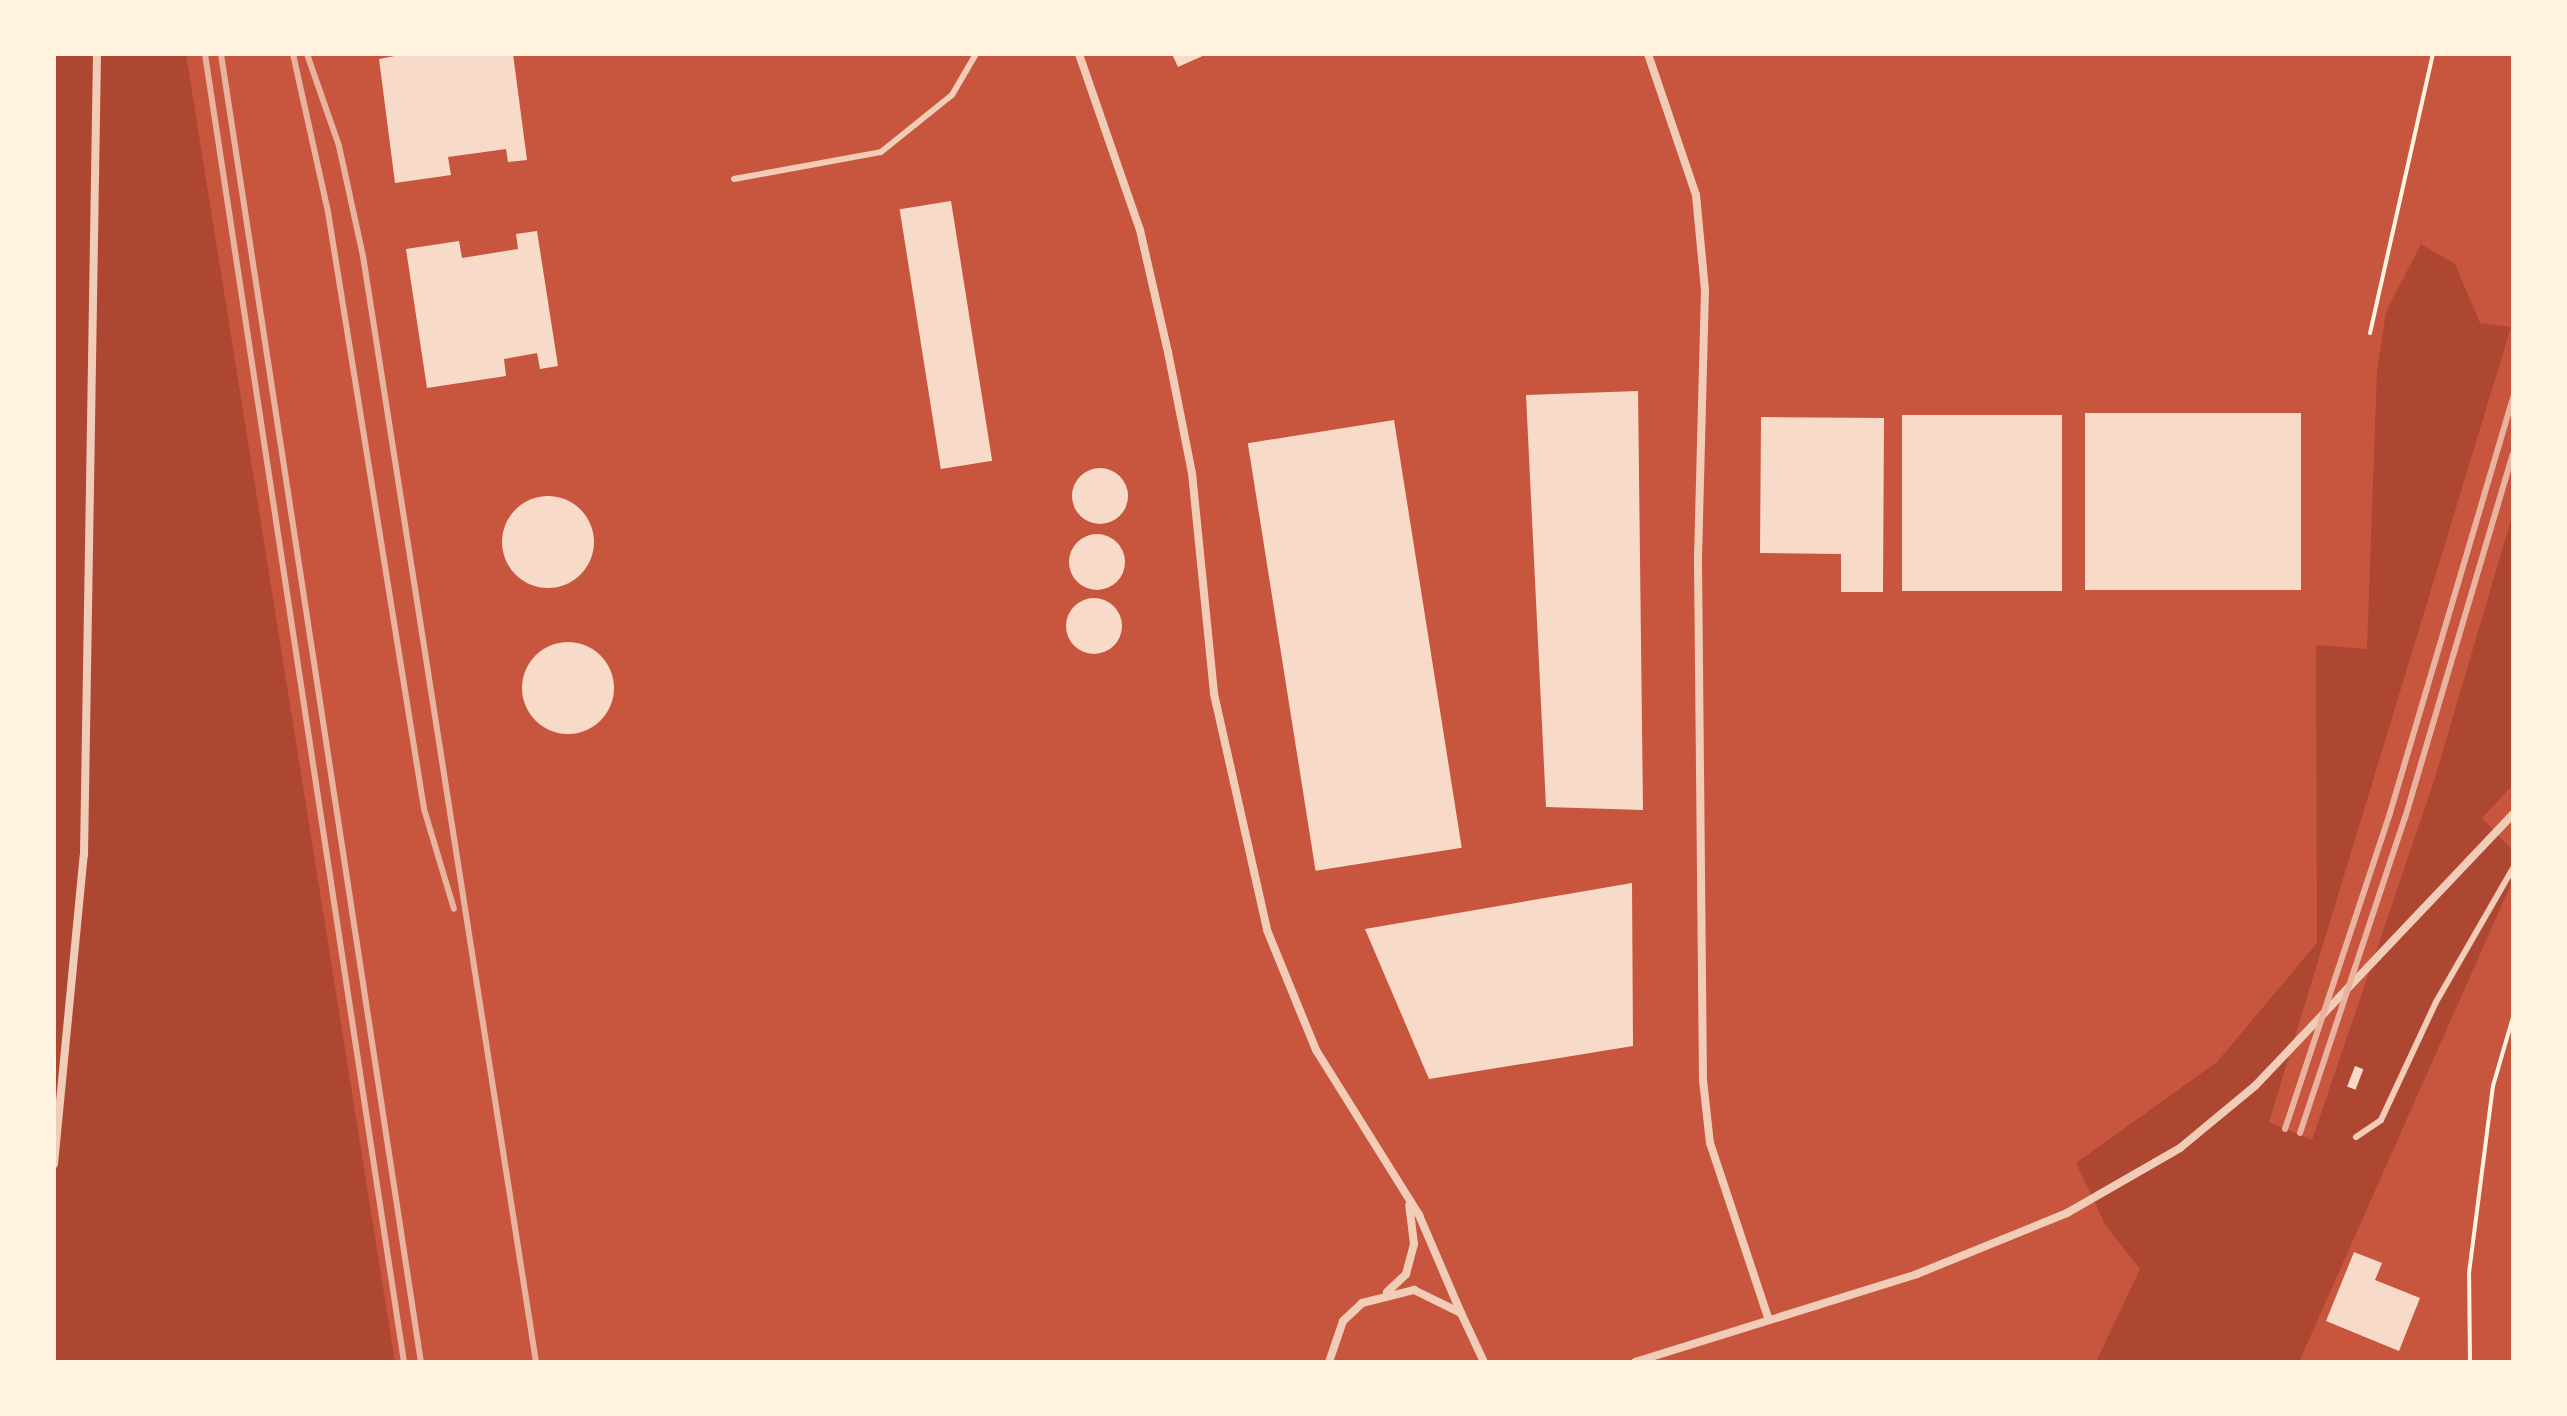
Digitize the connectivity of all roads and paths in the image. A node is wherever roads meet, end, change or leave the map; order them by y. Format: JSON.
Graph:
{"nodes":[{"id":1,"x":97,"y":54,"type":"edge"},
{"id":2,"x":976,"y":54,"type":"edge"},
{"id":3,"x":1079,"y":54,"type":"edge"},
{"id":4,"x":1648,"y":54,"type":"edge"},
{"id":5,"x":2433,"y":54,"type":"edge"},
{"id":6,"x":734,"y":179,"type":"dead end"},
{"id":7,"x":2370,"y":333,"type":"dead end"},
{"id":8,"x":2513,"y":814,"type":"edge"},
{"id":9,"x":2513,"y":868,"type":"edge"},
{"id":10,"x":2513,"y":1017,"type":"edge"},
{"id":11,"x":2356,"y":1137,"type":"dead end"},
{"id":12,"x":54,"y":1164,"type":"edge"},
{"id":13,"x":1394,"y":1171,"type":"junction"},
{"id":14,"x":1387,"y":1292,"type":"junction"},
{"id":15,"x":1461,"y":1313,"type":"junction"},
{"id":16,"x":1768,"y":1317,"type":"junction"},
{"id":17,"x":1329,"y":1362,"type":"edge"},
{"id":18,"x":1485,"y":1362,"type":"edge"},
{"id":19,"x":1635,"y":1362,"type":"edge"},
{"id":20,"x":2470,"y":1362,"type":"edge"}],
"edges":[{"from":1,"to":12,"type":"street"},
{"from":2,"to":6,"type":"lane"},
{"from":3,"to":13,"type":"street"},
{"from":4,"to":16,"type":"street"},
{"from":5,"to":7,"type":"path"},
{"from":8,"to":16,"type":"street"},
{"from":9,"to":11,"type":"lane"},
{"from":10,"to":20,"type":"path"},
{"from":13,"to":14,"type":"street"},
{"from":13,"to":15,"type":"street"},
{"from":14,"to":15,"type":"street"},
{"from":14,"to":17,"type":"street"},
{"from":15,"to":18,"type":"street"},
{"from":16,"to":19,"type":"street"}]}
